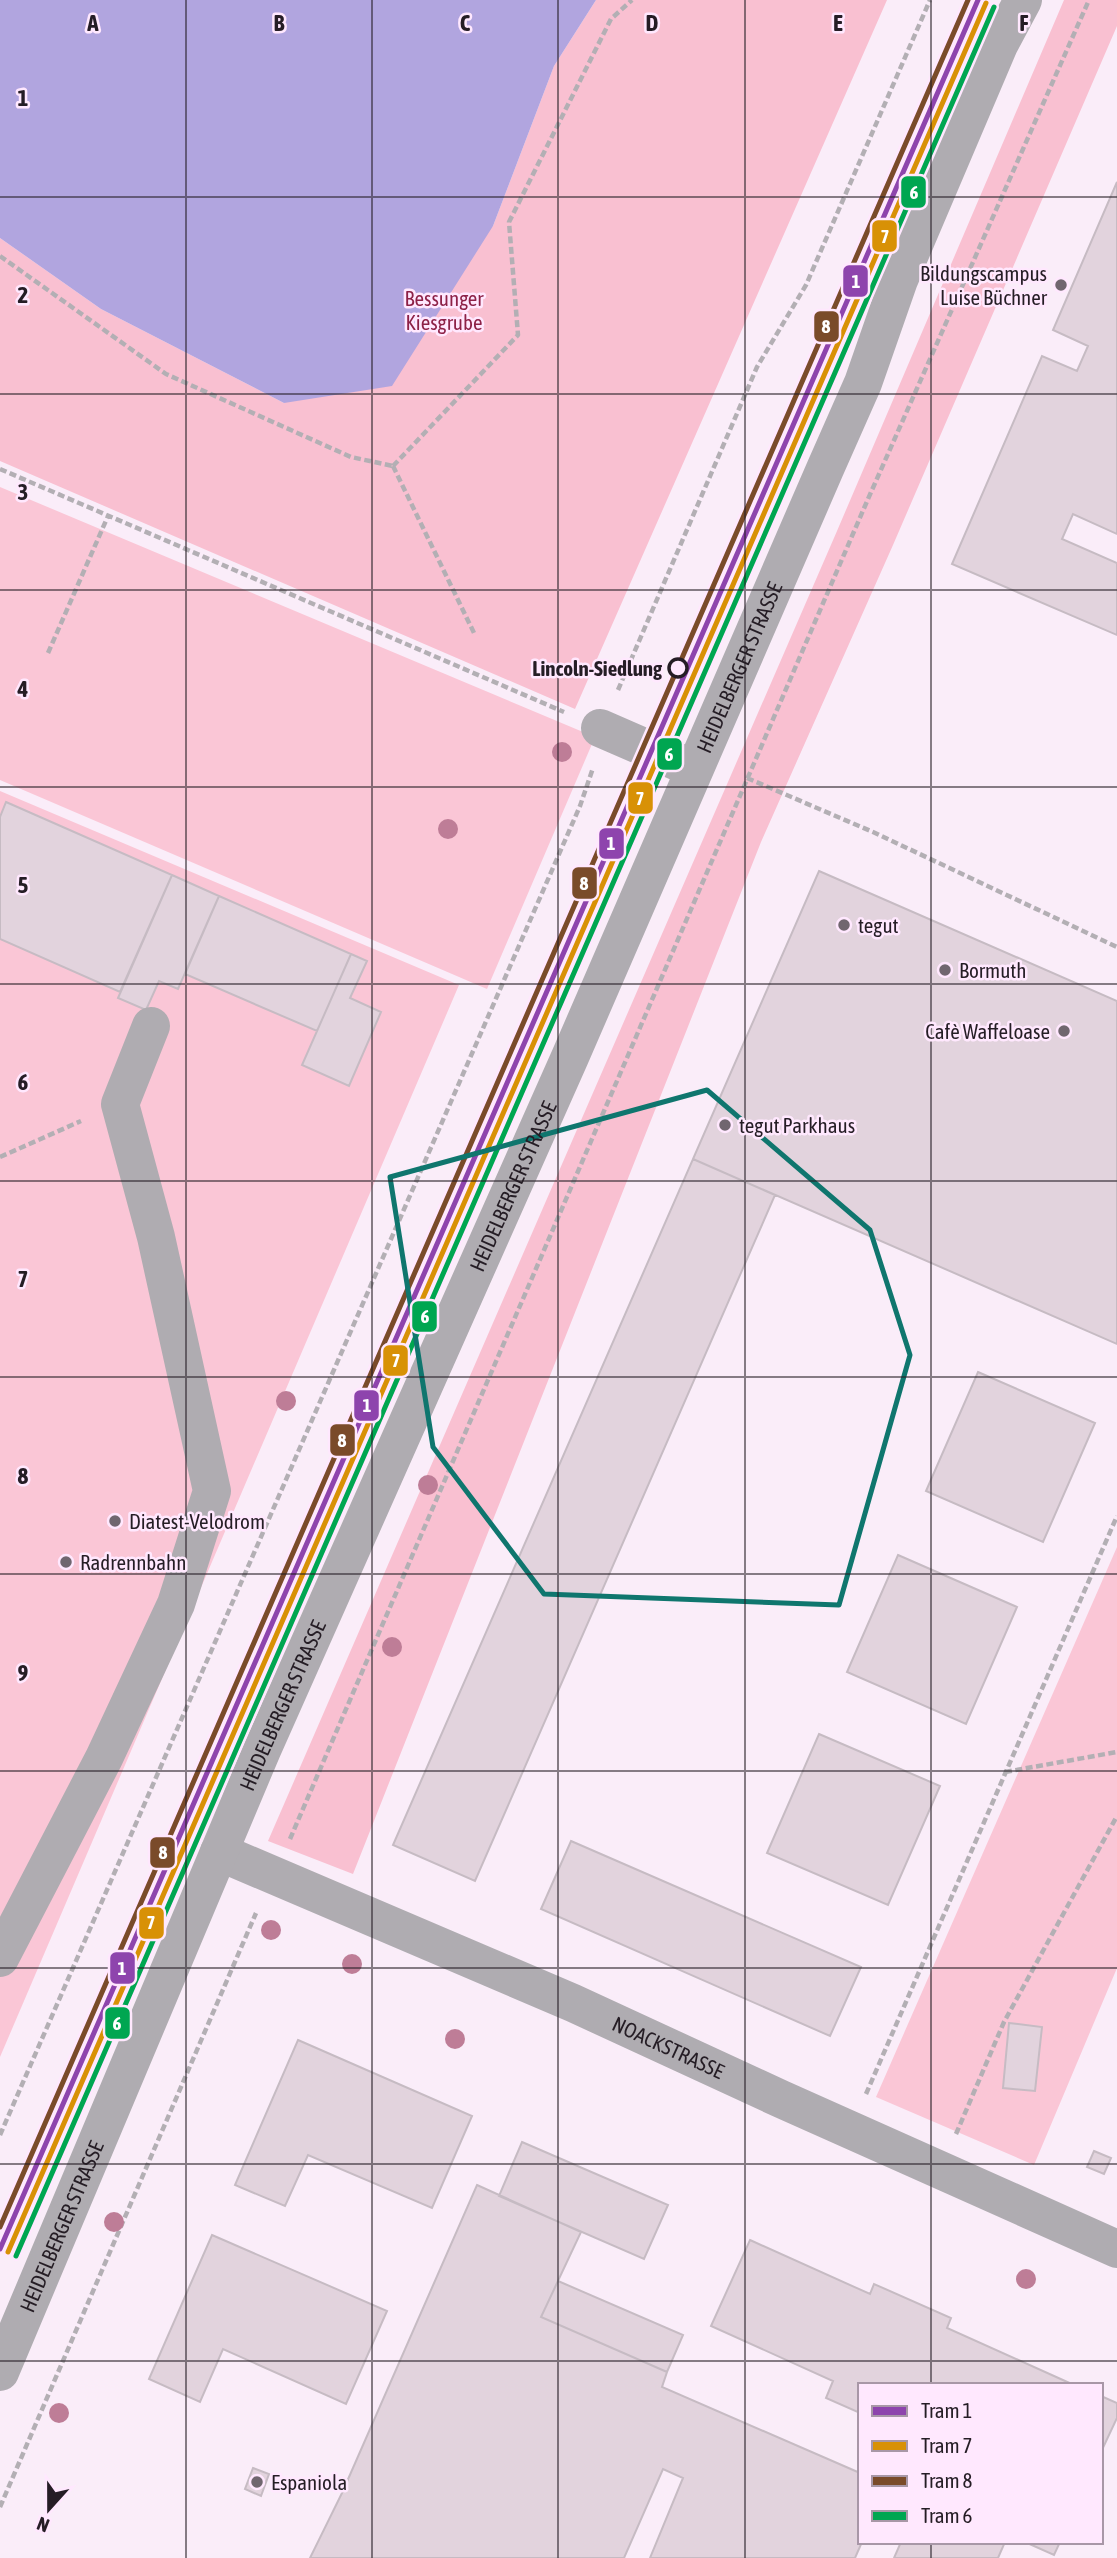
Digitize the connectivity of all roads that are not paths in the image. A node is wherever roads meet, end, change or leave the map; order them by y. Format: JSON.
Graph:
{"nodes":[{"id":1,"x":1023,"y":0,"type":"edge"},
{"id":2,"x":603,"y":729,"type":"road end"},
{"id":3,"x":694,"y":769,"type":"junction"},
{"id":4,"x":151,"y":1026,"type":"dead end"},
{"id":5,"x":219,"y":1852,"type":"junction"},
{"id":6,"x":0,"y":1958,"type":"edge"},
{"id":7,"x":1117,"y":2249,"type":"edge"},
{"id":8,"x":0,"y":2372,"type":"edge"}],
"edges":[{"from":1,"to":3,"type":"street","name":"HEIDELBERGER STRASSE"},
{"from":2,"to":3,"type":"street"},
{"from":3,"to":5,"type":"street","name":"HEIDELBERGER STRASSE"},
{"from":4,"to":6,"type":"street"},
{"from":5,"to":7,"type":"street","name":"NOACKSTRASSE"},
{"from":5,"to":8,"type":"street","name":"HEIDELBERGER STRASSE"}]}
